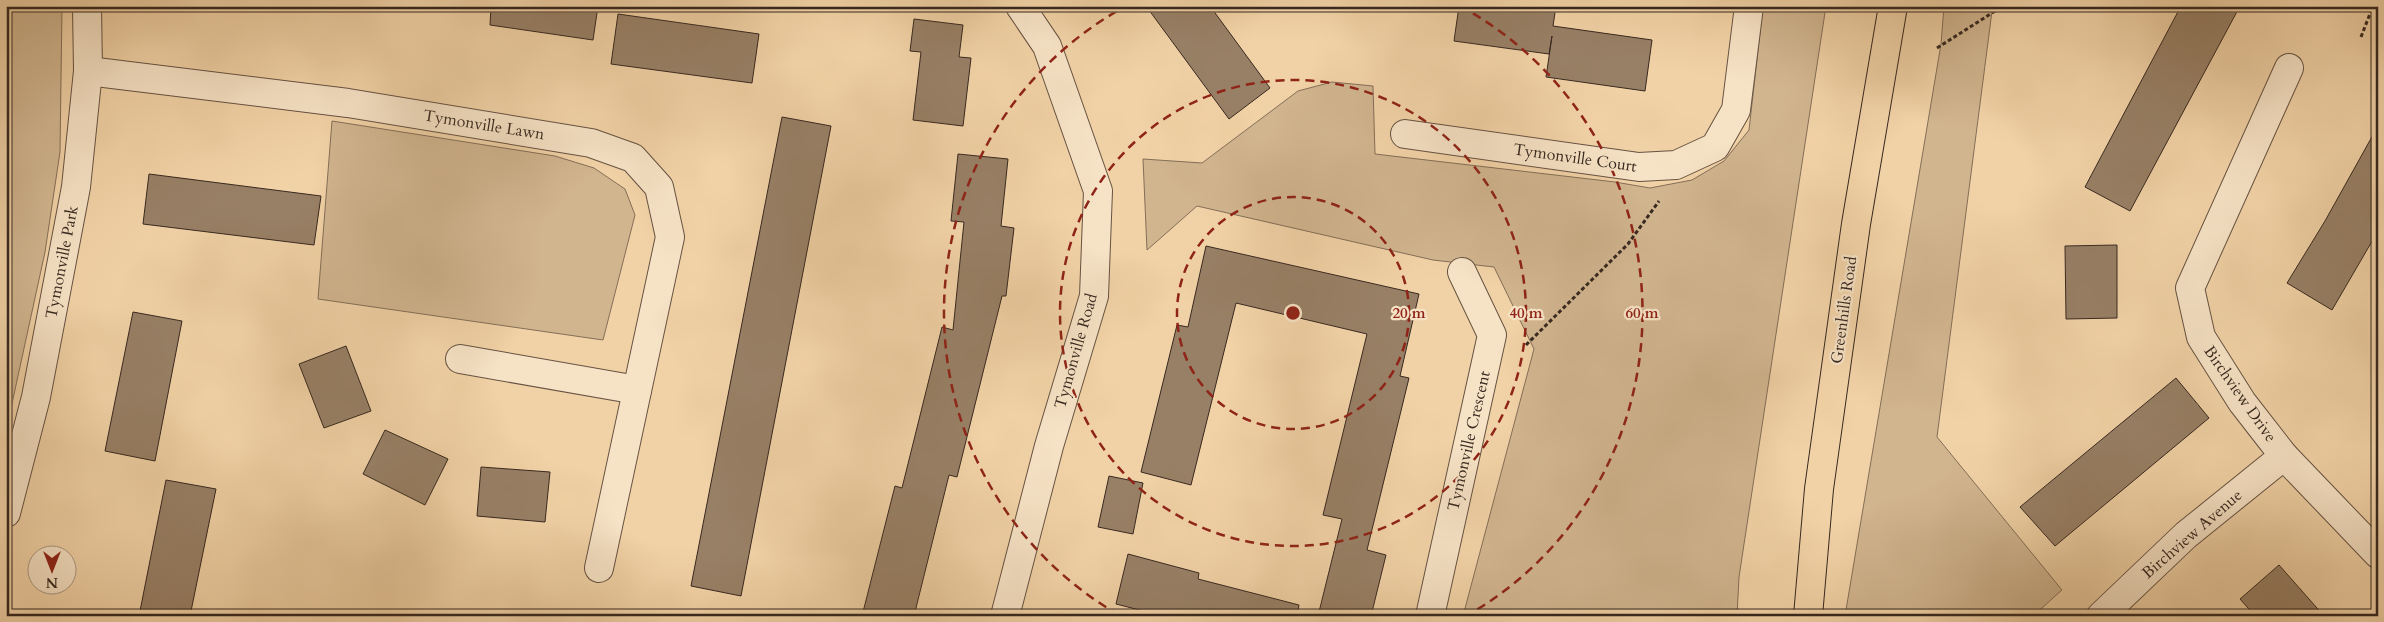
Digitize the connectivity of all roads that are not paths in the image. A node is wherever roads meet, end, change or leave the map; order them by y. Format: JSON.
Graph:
{"nodes":[{"id":1,"x":87,"y":6,"type":"edge"},
{"id":2,"x":1020,"y":6,"type":"edge"},
{"id":3,"x":1749,"y":6,"type":"edge"},
{"id":4,"x":1893,"y":6,"type":"edge"},
{"id":5,"x":2289,"y":68,"type":"dead end"},
{"id":6,"x":88,"y":72,"type":"junction"},
{"id":7,"x":1405,"y":134,"type":"dead end"},
{"id":8,"x":1462,"y":272,"type":"dead end"},
{"id":9,"x":460,"y":359,"type":"dead end"},
{"id":10,"x":637,"y":390,"type":"junction"},
{"id":11,"x":2284,"y":456,"type":"junction"},
{"id":12,"x":6,"y":513,"type":"edge"},
{"id":13,"x":2378,"y":554,"type":"edge"},
{"id":14,"x":599,"y":568,"type":"dead end"},
{"id":15,"x":1005,"y":616,"type":"edge"},
{"id":16,"x":1430,"y":616,"type":"edge"},
{"id":17,"x":1808,"y":616,"type":"edge"},
{"id":18,"x":2101,"y":616,"type":"edge"}],
"edges":[{"from":1,"to":6,"type":"street","name":"Tymonville Park"},
{"from":2,"to":15,"type":"street","name":"Tymonville Road"},
{"from":3,"to":7,"type":"street","name":"Tymonville Court"},
{"from":4,"to":17,"type":"main road","name":"Greenhills Road"},
{"from":5,"to":11,"type":"street","name":"Birchview Drive"},
{"from":6,"to":10,"type":"street","name":"Tymonville Lawn"},
{"from":6,"to":12,"type":"street","name":"Tymonville Park"},
{"from":8,"to":16,"type":"street","name":"Tymonville Crescent"},
{"from":9,"to":10,"type":"street"},
{"from":10,"to":14,"type":"street","name":"Tymonville Lawn"},
{"from":11,"to":13,"type":"street","name":"Birchview Drive"},
{"from":11,"to":18,"type":"street","name":"Birchview Avenue"}]}
